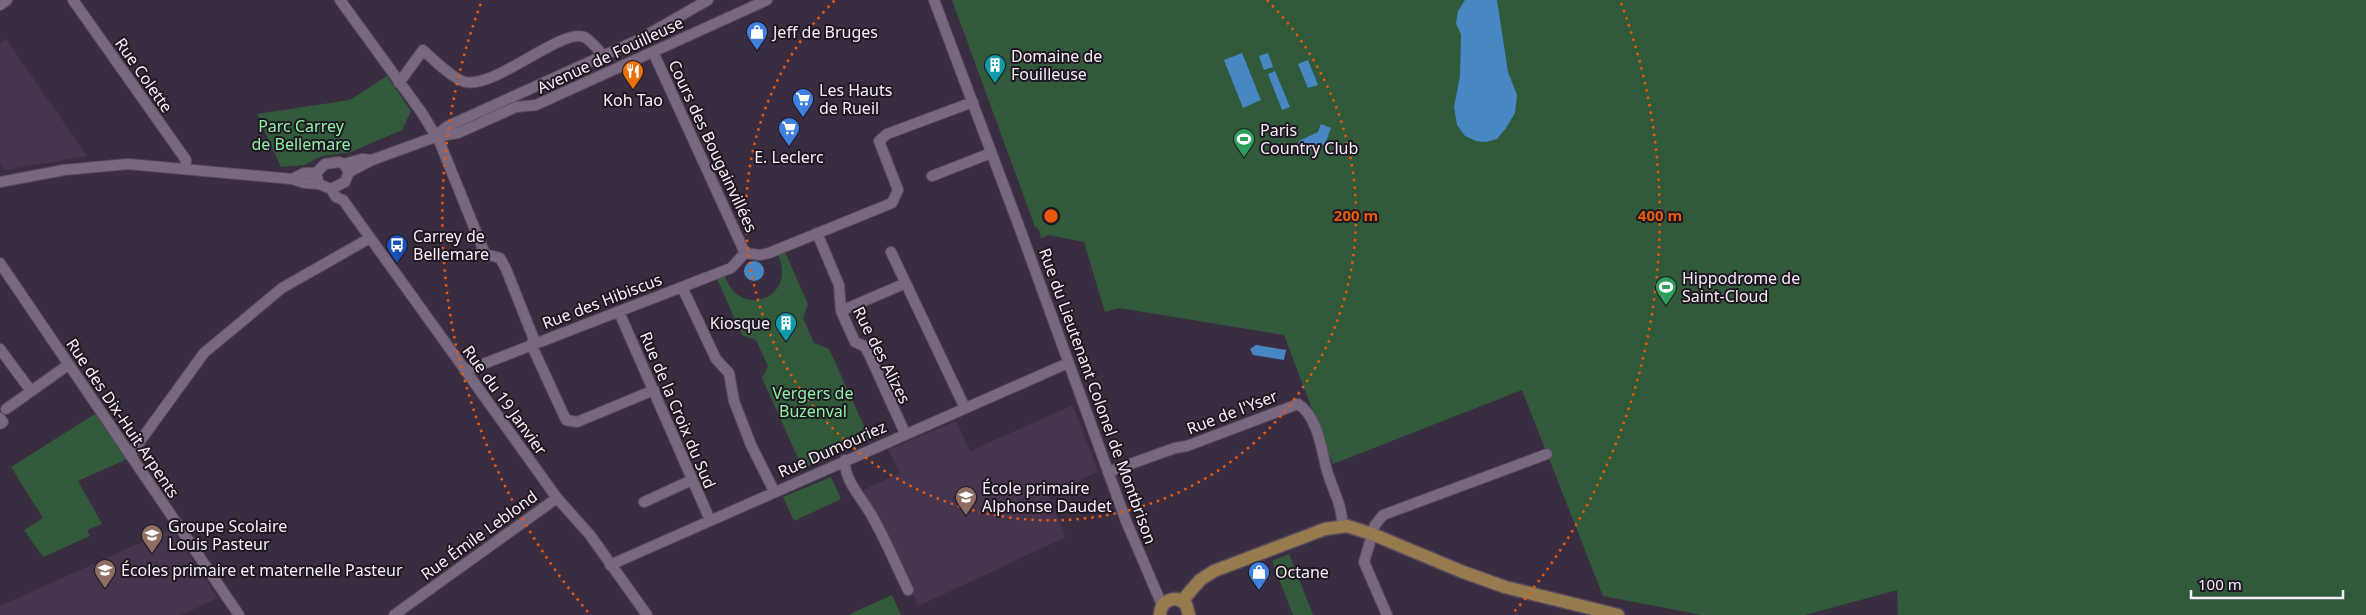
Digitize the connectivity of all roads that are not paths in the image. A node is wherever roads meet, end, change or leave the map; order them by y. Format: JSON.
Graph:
{"nodes":[{"id":1,"x":7,"y":0,"type":"edge"},
{"id":2,"x":72,"y":0,"type":"edge"},
{"id":3,"x":340,"y":0,"type":"edge"},
{"id":4,"x":708,"y":0,"type":"edge"},
{"id":5,"x":767,"y":0,"type":"edge"},
{"id":6,"x":934,"y":0,"type":"edge"},
{"id":7,"x":689,"y":4,"type":"edge"},
{"id":8,"x":0,"y":5,"type":"edge"},
{"id":9,"x":653,"y":52,"type":"junction"},
{"id":10,"x":603,"y":55,"type":"junction"},
{"id":11,"x":399,"y":83,"type":"junction"},
{"id":12,"x":972,"y":102,"type":"junction"},
{"id":13,"x":435,"y":137,"type":"junction"},
{"id":14,"x":991,"y":153,"type":"junction"},
{"id":15,"x":346,"y":168,"type":"junction"},
{"id":16,"x":185,"y":169,"type":"junction"},
{"id":17,"x":316,"y":173,"type":"junction"},
{"id":18,"x":932,"y":176,"type":"dead end"},
{"id":19,"x":292,"y":179,"type":"junction"},
{"id":20,"x":0,"y":182,"type":"edge"},
{"id":21,"x":318,"y":184,"type":"junction"},
{"id":22,"x":336,"y":187,"type":"junction"},
{"id":23,"x":817,"y":233,"type":"junction"},
{"id":24,"x":370,"y":238,"type":"junction"},
{"id":25,"x":892,"y":252,"type":"dead end"},
{"id":26,"x":745,"y":253,"type":"junction"},
{"id":27,"x":0,"y":263,"type":"edge"},
{"id":28,"x":906,"y":283,"type":"junction"},
{"id":29,"x":682,"y":287,"type":"junction"},
{"id":30,"x":841,"y":311,"type":"junction"},
{"id":31,"x":619,"y":312,"type":"junction"},
{"id":32,"x":533,"y":343,"type":"junction"},
{"id":33,"x":0,"y":349,"type":"edge"},
{"id":34,"x":1068,"y":363,"type":"junction"},
{"id":35,"x":68,"y":365,"type":"junction"},
{"id":36,"x":465,"y":371,"type":"junction"},
{"id":37,"x":654,"y":390,"type":"junction"},
{"id":38,"x":31,"y":391,"type":"junction"},
{"id":39,"x":6,"y":408,"type":"dead end"},
{"id":40,"x":965,"y":408,"type":"junction"},
{"id":41,"x":0,"y":418,"type":"edge"},
{"id":42,"x":0,"y":424,"type":"edge"},
{"id":43,"x":905,"y":433,"type":"junction"},
{"id":44,"x":1547,"y":454,"type":"dead end"},
{"id":45,"x":130,"y":455,"type":"junction"},
{"id":46,"x":845,"y":460,"type":"junction"},
{"id":47,"x":1108,"y":472,"type":"junction"},
{"id":48,"x":692,"y":480,"type":"junction"},
{"id":49,"x":774,"y":491,"type":"junction"},
{"id":50,"x":557,"y":498,"type":"junction"},
{"id":51,"x":644,"y":502,"type":"dead end"},
{"id":52,"x":710,"y":520,"type":"junction"},
{"id":53,"x":1342,"y":526,"type":"junction"},
{"id":54,"x":1372,"y":534,"type":"junction"},
{"id":55,"x":610,"y":565,"type":"junction"},
{"id":56,"x":908,"y":590,"type":"dead end"},
{"id":57,"x":1182,"y":601,"type":"junction"},
{"id":58,"x":1161,"y":610,"type":"edge"},
{"id":59,"x":239,"y":615,"type":"edge"},
{"id":60,"x":394,"y":615,"type":"edge"},
{"id":61,"x":647,"y":615,"type":"edge"},
{"id":62,"x":1189,"y":615,"type":"edge"},
{"id":63,"x":1387,"y":615,"type":"edge"},
{"id":64,"x":1618,"y":615,"type":"edge"}],
"edges":[{"from":1,"to":8,"type":"street"},
{"from":2,"to":16,"type":"street","name":"Rue Colette"},
{"from":3,"to":11,"type":"street"},
{"from":4,"to":7,"type":"street","name":"Avenue de Fouilleuse"},
{"from":5,"to":9,"type":"street","name":"Avenue de Fouilleuse"},
{"from":6,"to":12,"type":"street","name":"Rue du Lieutenant Colonel de Montbrison"},
{"from":7,"to":10,"type":"street","name":"Avenue de Fouilleuse"},
{"from":9,"to":13,"type":"street","name":"Avenue de Fouilleuse"},
{"from":9,"to":26,"type":"street","name":"Cours des Bougainvillées"},
{"from":10,"to":11,"type":"street"},
{"from":10,"to":13,"type":"street","name":"Avenue de Fouilleuse"},
{"from":11,"to":13,"type":"street"},
{"from":12,"to":14,"type":"street","name":"Rue du Lieutenant Colonel de Montbrison"},
{"from":12,"to":23,"type":"street"},
{"from":13,"to":15,"type":"street","name":"Avenue de Fouilleuse"},
{"from":13,"to":32,"type":"street"},
{"from":14,"to":18,"type":"street"},
{"from":14,"to":34,"type":"street","name":"Rue du Lieutenant Colonel de Montbrison"},
{"from":15,"to":17,"type":"street"},
{"from":15,"to":22,"type":"street"},
{"from":16,"to":19,"type":"street"},
{"from":16,"to":20,"type":"street"},
{"from":17,"to":19,"type":"street"},
{"from":17,"to":21,"type":"street"},
{"from":19,"to":21,"type":"street"},
{"from":21,"to":22,"type":"street"},
{"from":22,"to":24,"type":"street","name":"Rue du 19 Janvier"},
{"from":23,"to":26,"type":"street"},
{"from":23,"to":30,"type":"street","name":"Rue des Alizes"},
{"from":24,"to":36,"type":"street","name":"Rue du 19 Janvier"},
{"from":24,"to":45,"type":"street"},
{"from":25,"to":28,"type":"street"},
{"from":26,"to":29,"type":"street","name":"Rue des Hibiscus"},
{"from":27,"to":35,"type":"street","name":"Rue des Dix-Huit Arpents"},
{"from":28,"to":30,"type":"street"},
{"from":28,"to":40,"type":"street"},
{"from":29,"to":31,"type":"street","name":"Rue des Hibiscus"},
{"from":29,"to":49,"type":"street"},
{"from":30,"to":43,"type":"street","name":"Rue des Alizes"},
{"from":31,"to":32,"type":"street","name":"Rue des Hibiscus"},
{"from":31,"to":37,"type":"street","name":"Rue de la Croix du Sud"},
{"from":32,"to":36,"type":"street","name":"Rue des Hibiscus"},
{"from":32,"to":37,"type":"street"},
{"from":33,"to":38,"type":"street"},
{"from":34,"to":40,"type":"street","name":"Rue Dumouriez"},
{"from":34,"to":47,"type":"street","name":"Rue du Lieutenant Colonel de Montbrison"},
{"from":35,"to":38,"type":"street"},
{"from":35,"to":45,"type":"street","name":"Rue des Dix-Huit Arpents"},
{"from":36,"to":50,"type":"street","name":"Rue du 19 Janvier"},
{"from":37,"to":48,"type":"street","name":"Rue de la Croix du Sud"},
{"from":38,"to":39,"type":"street"},
{"from":40,"to":43,"type":"street","name":"Rue Dumouriez"},
{"from":41,"to":42,"type":"street"},
{"from":43,"to":46,"type":"street","name":"Rue Dumouriez"},
{"from":44,"to":54,"type":"street"},
{"from":45,"to":59,"type":"street","name":"Rue des Dix-Huit Arpents"},
{"from":46,"to":49,"type":"street","name":"Rue Dumouriez"},
{"from":46,"to":56,"type":"street"},
{"from":47,"to":53,"type":"street","name":"Rue de l'Yser"},
{"from":47,"to":58,"type":"street","name":"Rue du Lieutenant Colonel de Montbrison"},
{"from":48,"to":51,"type":"street"},
{"from":48,"to":52,"type":"street","name":"Rue de la Croix du Sud"},
{"from":49,"to":52,"type":"street","name":"Rue Dumouriez"},
{"from":50,"to":55,"type":"street","name":"Rue du 19 Janvier"},
{"from":50,"to":60,"type":"street","name":"Rue Émile Leblond"},
{"from":52,"to":55,"type":"street","name":"Rue Dumouriez"},
{"from":53,"to":54,"type":"main road"},
{"from":53,"to":57,"type":"main road"},
{"from":54,"to":63,"type":"street"},
{"from":54,"to":64,"type":"main road"},
{"from":55,"to":61,"type":"street","name":"Rue du 19 Janvier"},
{"from":57,"to":58,"type":"main road"},
{"from":57,"to":62,"type":"main road"}]}
